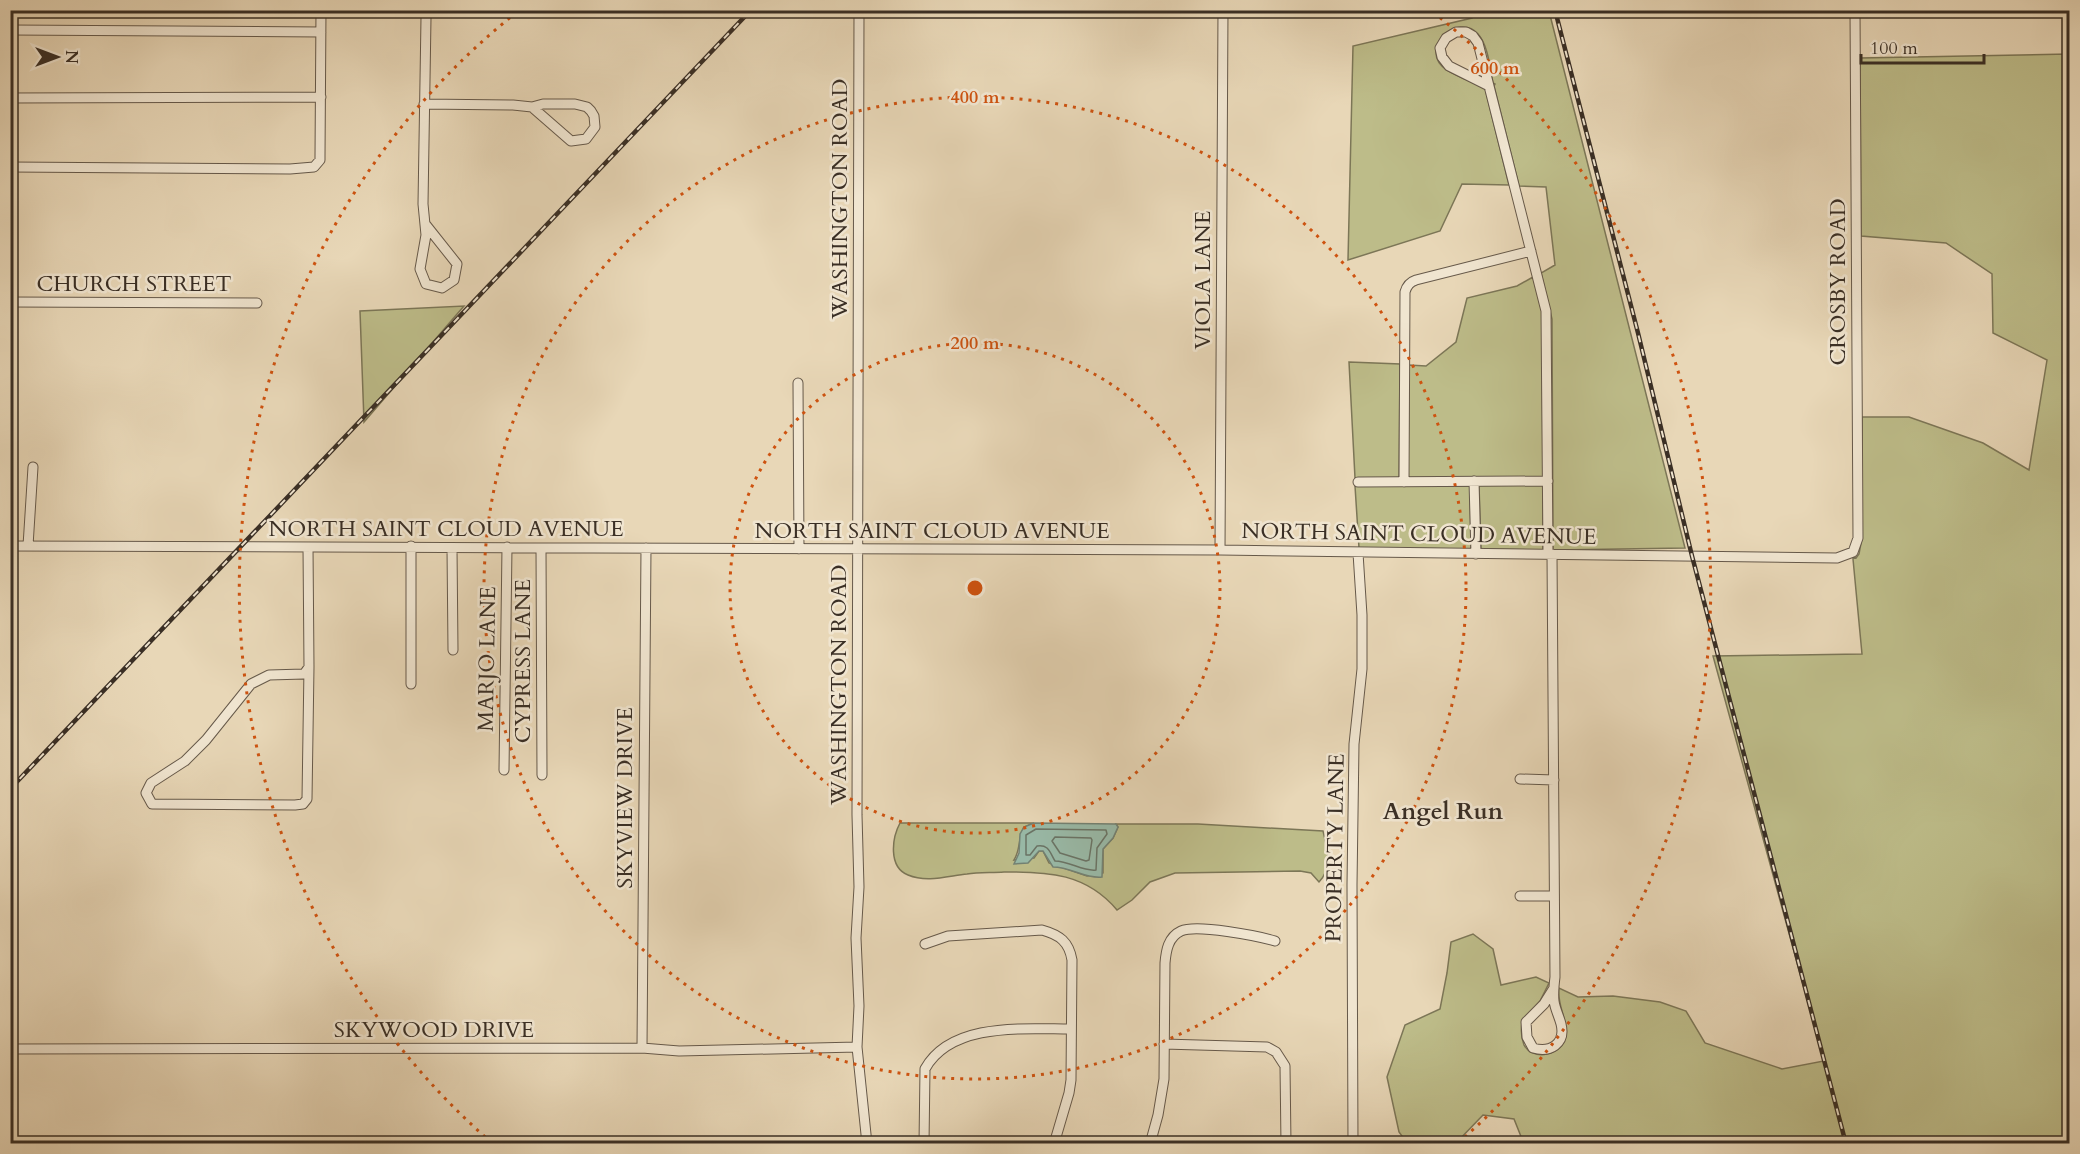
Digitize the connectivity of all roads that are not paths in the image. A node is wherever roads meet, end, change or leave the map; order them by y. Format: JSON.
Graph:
{"nodes":[{"id":1,"x":321,"y":10,"type":"edge"},
{"id":2,"x":428,"y":10,"type":"edge"},
{"id":3,"x":859,"y":10,"type":"edge"},
{"id":4,"x":1223,"y":10,"type":"edge"},
{"id":5,"x":1855,"y":10,"type":"edge"},
{"id":6,"x":10,"y":30,"type":"edge"},
{"id":7,"x":321,"y":32,"type":"junction"},
{"id":8,"x":1489,"y":86,"type":"junction"},
{"id":9,"x":321,"y":97,"type":"junction"},
{"id":10,"x":10,"y":98,"type":"edge"},
{"id":11,"x":424,"y":104,"type":"junction"},
{"id":12,"x":532,"y":107,"type":"junction"},
{"id":13,"x":10,"y":167,"type":"edge"},
{"id":14,"x":426,"y":225,"type":"junction"},
{"id":15,"x":1531,"y":251,"type":"junction"},
{"id":16,"x":10,"y":302,"type":"edge"},
{"id":17,"x":257,"y":303,"type":"dead end"},
{"id":18,"x":798,"y":383,"type":"dead end"},
{"id":19,"x":33,"y":467,"type":"dead end"},
{"id":20,"x":1474,"y":481,"type":"junction"},
{"id":21,"x":1548,"y":481,"type":"junction"},
{"id":22,"x":1358,"y":482,"type":"dead end"},
{"id":23,"x":1404,"y":482,"type":"junction"},
{"id":24,"x":10,"y":546,"type":"edge"},
{"id":25,"x":28,"y":546,"type":"junction"},
{"id":26,"x":411,"y":546,"type":"junction"},
{"id":27,"x":308,"y":547,"type":"junction"},
{"id":28,"x":507,"y":547,"type":"junction"},
{"id":29,"x":452,"y":548,"type":"junction"},
{"id":30,"x":541,"y":548,"type":"junction"},
{"id":31,"x":646,"y":548,"type":"junction"},
{"id":32,"x":799,"y":549,"type":"junction"},
{"id":33,"x":858,"y":549,"type":"junction"},
{"id":34,"x":1220,"y":550,"type":"junction"},
{"id":35,"x":1853,"y":552,"type":"joint"},
{"id":36,"x":1358,"y":553,"type":"junction"},
{"id":37,"x":1476,"y":554,"type":"junction"},
{"id":38,"x":1550,"y":554,"type":"junction"},
{"id":39,"x":453,"y":650,"type":"dead end"},
{"id":40,"x":309,"y":668,"type":"junction"},
{"id":41,"x":411,"y":684,"type":"dead end"},
{"id":42,"x":504,"y":770,"type":"dead end"},
{"id":43,"x":542,"y":775,"type":"dead end"},
{"id":44,"x":1520,"y":779,"type":"dead end"},
{"id":45,"x":1554,"y":780,"type":"junction"},
{"id":46,"x":1520,"y":896,"type":"dead end"},
{"id":47,"x":1554,"y":896,"type":"junction"},
{"id":48,"x":1275,"y":941,"type":"dead end"},
{"id":49,"x":925,"y":945,"type":"dead end"},
{"id":50,"x":1554,"y":988,"type":"junction"},
{"id":51,"x":1070,"y":1029,"type":"junction"},
{"id":52,"x":1164,"y":1044,"type":"junction"},
{"id":53,"x":857,"y":1047,"type":"junction"},
{"id":54,"x":642,"y":1048,"type":"junction"},
{"id":55,"x":10,"y":1049,"type":"edge"},
{"id":56,"x":867,"y":1143,"type":"edge"},
{"id":57,"x":924,"y":1143,"type":"edge"},
{"id":58,"x":1054,"y":1143,"type":"edge"},
{"id":59,"x":1150,"y":1143,"type":"edge"},
{"id":60,"x":1286,"y":1143,"type":"edge"},
{"id":61,"x":1353,"y":1143,"type":"edge"}],
"edges":[{"from":1,"to":7,"type":"street"},
{"from":2,"to":11,"type":"street"},
{"from":3,"to":33,"type":"street","name":"WASHINGTON ROAD"},
{"from":4,"to":34,"type":"street","name":"VIOLA LANE"},
{"from":5,"to":35,"type":"street","name":"CROSBY ROAD"},
{"from":6,"to":7,"type":"street"},
{"from":7,"to":9,"type":"street"},
{"from":8,"to":8,"type":"street"},
{"from":8,"to":15,"type":"street"},
{"from":9,"to":10,"type":"street"},
{"from":9,"to":13,"type":"street"},
{"from":11,"to":12,"type":"street"},
{"from":11,"to":14,"type":"street"},
{"from":12,"to":12,"type":"street"},
{"from":14,"to":14,"type":"street"},
{"from":15,"to":21,"type":"street"},
{"from":15,"to":23,"type":"street"},
{"from":16,"to":17,"type":"street","name":"CHURCH STREET"},
{"from":18,"to":32,"type":"street"},
{"from":19,"to":25,"type":"street"},
{"from":20,"to":21,"type":"street"},
{"from":20,"to":23,"type":"street"},
{"from":20,"to":37,"type":"street"},
{"from":21,"to":38,"type":"street"},
{"from":22,"to":23,"type":"street"},
{"from":24,"to":25,"type":"street","name":"NORTH SAINT CLOUD AVENUE"},
{"from":25,"to":27,"type":"street","name":"NORTH SAINT CLOUD AVENUE"},
{"from":26,"to":27,"type":"street","name":"NORTH SAINT CLOUD AVENUE"},
{"from":26,"to":29,"type":"street","name":"NORTH SAINT CLOUD AVENUE"},
{"from":26,"to":41,"type":"street"},
{"from":27,"to":40,"type":"street"},
{"from":28,"to":29,"type":"street","name":"NORTH SAINT CLOUD AVENUE"},
{"from":28,"to":30,"type":"street","name":"NORTH SAINT CLOUD AVENUE"},
{"from":28,"to":42,"type":"street","name":"MARJO LANE"},
{"from":29,"to":39,"type":"street"},
{"from":30,"to":31,"type":"street","name":"NORTH SAINT CLOUD AVENUE"},
{"from":30,"to":43,"type":"street","name":"CYPRESS LANE"},
{"from":31,"to":32,"type":"street","name":"NORTH SAINT CLOUD AVENUE"},
{"from":31,"to":54,"type":"street","name":"SKYVIEW DRIVE"},
{"from":32,"to":33,"type":"street","name":"NORTH SAINT CLOUD AVENUE"},
{"from":33,"to":34,"type":"street","name":"NORTH SAINT CLOUD AVENUE"},
{"from":33,"to":53,"type":"street","name":"WASHINGTON ROAD"},
{"from":34,"to":36,"type":"street","name":"NORTH SAINT CLOUD AVENUE"},
{"from":35,"to":38,"type":"street","name":"NORTH SAINT CLOUD AVENUE"},
{"from":36,"to":37,"type":"street","name":"NORTH SAINT CLOUD AVENUE"},
{"from":36,"to":61,"type":"street","name":"PROPERTY LANE"},
{"from":37,"to":38,"type":"street","name":"NORTH SAINT CLOUD AVENUE"},
{"from":38,"to":45,"type":"street"},
{"from":40,"to":40,"type":"street"},
{"from":44,"to":45,"type":"street"},
{"from":45,"to":47,"type":"street"},
{"from":46,"to":47,"type":"street"},
{"from":47,"to":50,"type":"street"},
{"from":48,"to":52,"type":"street"},
{"from":49,"to":51,"type":"street"},
{"from":50,"to":50,"type":"street"},
{"from":51,"to":57,"type":"street"},
{"from":51,"to":58,"type":"street"},
{"from":52,"to":59,"type":"street"},
{"from":52,"to":60,"type":"street"},
{"from":53,"to":54,"type":"street","name":"SKYWOOD DRIVE"},
{"from":53,"to":56,"type":"street","name":"WASHINGTON ROAD"},
{"from":54,"to":55,"type":"street","name":"SKYWOOD DRIVE"}]}
